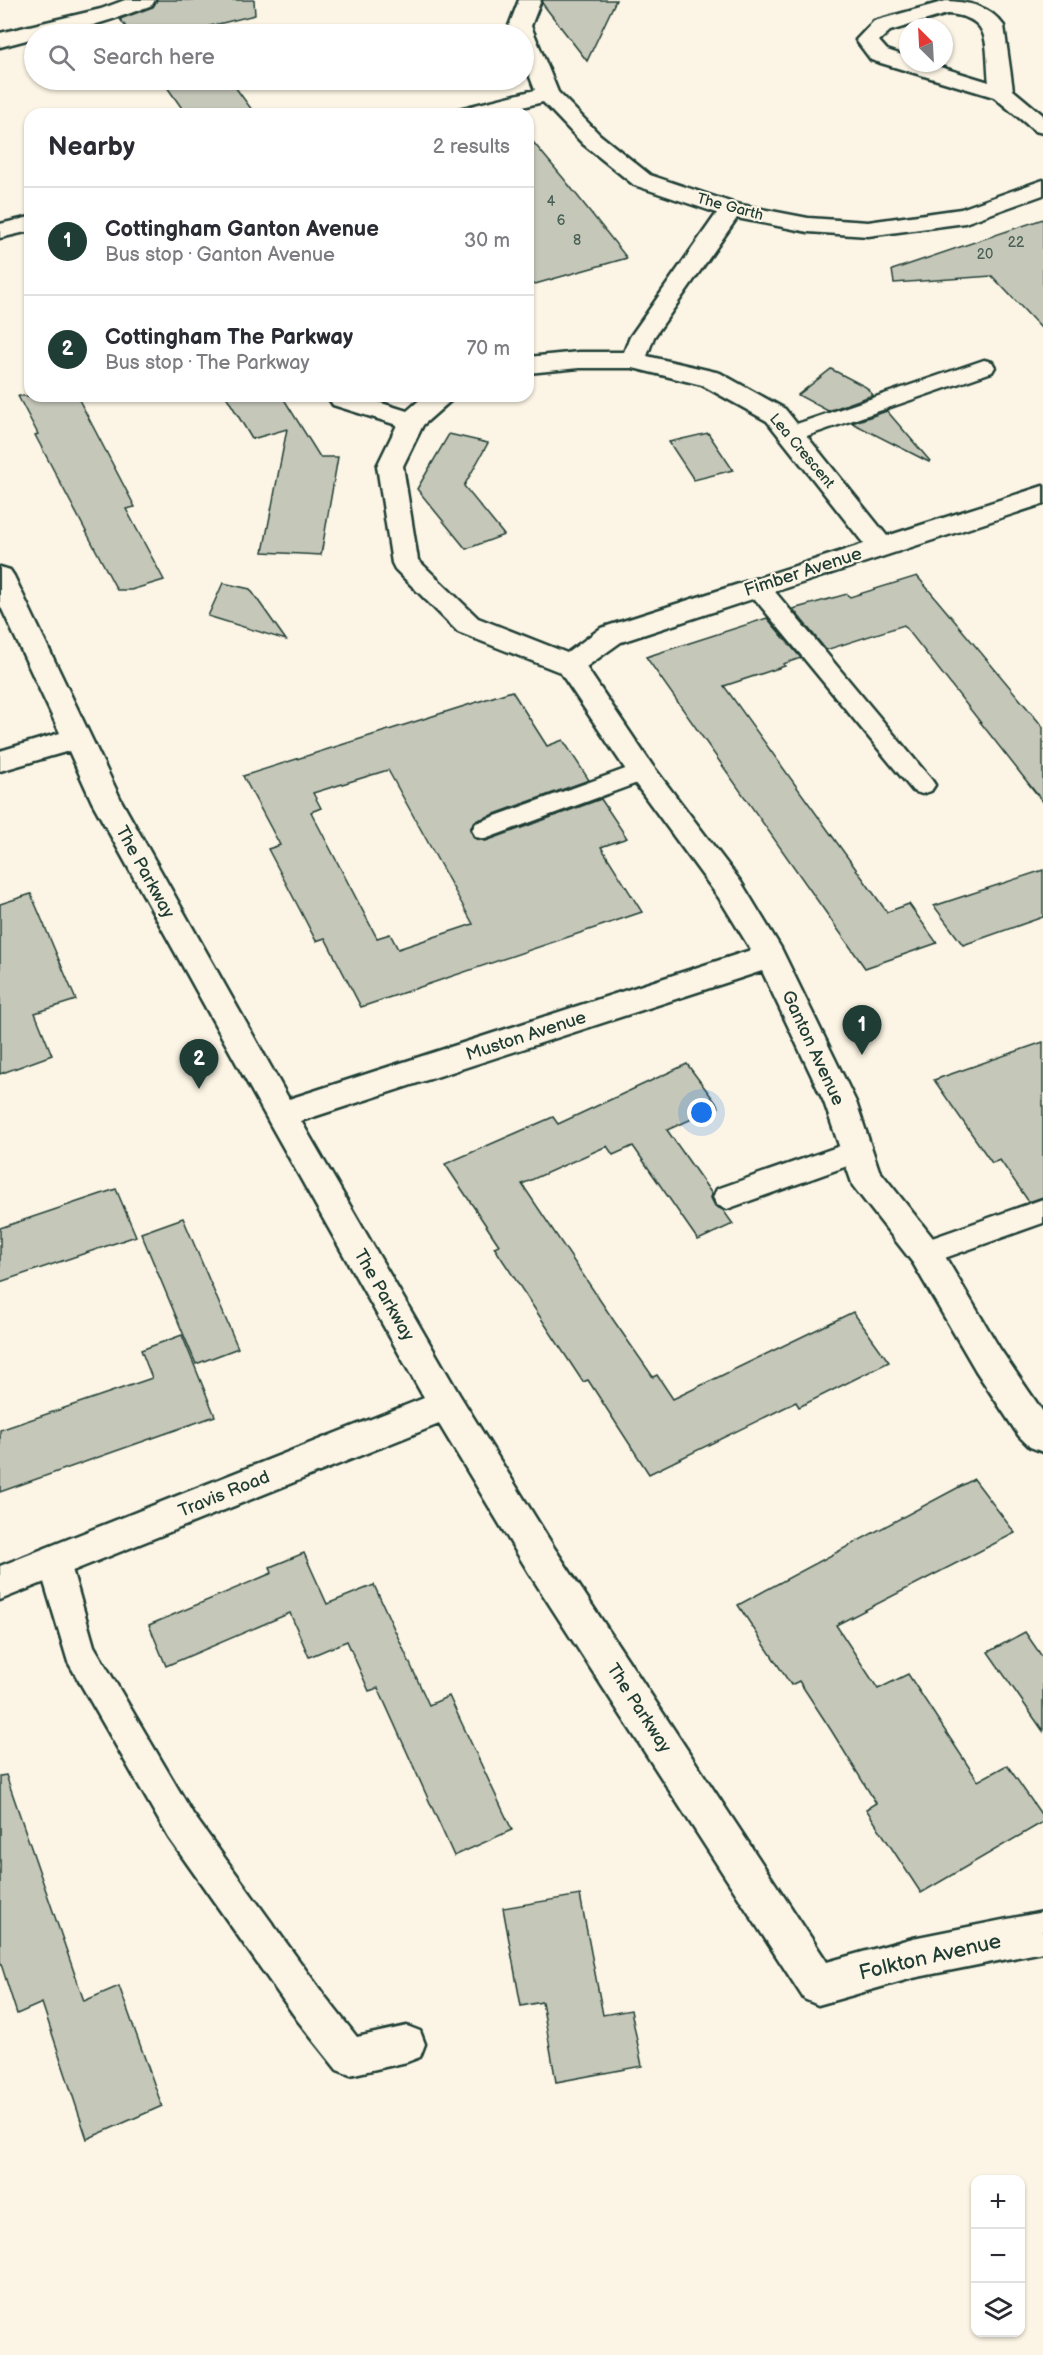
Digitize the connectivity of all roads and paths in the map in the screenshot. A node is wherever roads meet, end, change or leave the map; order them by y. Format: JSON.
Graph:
{"nodes":[{"id":1,"x":144,"y":0,"type":"edge"},
{"id":2,"x":530,"y":0,"type":"edge"},
{"id":3,"x":66,"y":24,"type":"edge"},
{"id":4,"x":521,"y":24,"type":"edge"},
{"id":5,"x":24,"y":34,"type":"edge"},
{"id":6,"x":0,"y":40,"type":"edge"},
{"id":7,"x":534,"y":60,"type":"edge"},
{"id":8,"x":1002,"y":92,"type":"junction"},
{"id":9,"x":548,"y":94,"type":"junction"},
{"id":10,"x":491,"y":108,"type":"edge"},
{"id":11,"x":1043,"y":126,"type":"edge"},
{"id":12,"x":1043,"y":187,"type":"edge"},
{"id":13,"x":731,"y":210,"type":"junction"},
{"id":14,"x":24,"y":225,"type":"edge"},
{"id":15,"x":0,"y":231,"type":"edge"},
{"id":16,"x":633,"y":360,"type":"junction"},
{"id":17,"x":534,"y":364,"type":"edge"},
{"id":18,"x":984,"y":367,"type":"dead end"},
{"id":19,"x":351,"y":402,"type":"edge"},
{"id":20,"x":432,"y":402,"type":"edge"},
{"id":21,"x":412,"y":422,"type":"junction"},
{"id":22,"x":790,"y":434,"type":"junction"},
{"id":23,"x":1043,"y":495,"type":"edge"},
{"id":24,"x":881,"y":546,"type":"junction"},
{"id":25,"x":0,"y":576,"type":"edge"},
{"id":26,"x":758,"y":587,"type":"junction"},
{"id":27,"x":570,"y":665,"type":"junction"},
{"id":28,"x":76,"y":739,"type":"junction"},
{"id":29,"x":0,"y":761,"type":"edge"},
{"id":30,"x":642,"y":772,"type":"junction"},
{"id":31,"x":922,"y":785,"type":"dead end"},
{"id":32,"x":485,"y":830,"type":"dead end"},
{"id":33,"x":770,"y":956,"type":"junction"},
{"id":34,"x":281,"y":1115,"type":"junction"},
{"id":35,"x":857,"y":1151,"type":"junction"},
{"id":36,"x":727,"y":1197,"type":"dead end"},
{"id":37,"x":1043,"y":1211,"type":"edge"},
{"id":38,"x":925,"y":1253,"type":"junction"},
{"id":39,"x":447,"y":1405,"type":"junction"},
{"id":40,"x":1043,"y":1436,"type":"edge"},
{"id":41,"x":54,"y":1562,"type":"junction"},
{"id":42,"x":0,"y":1583,"type":"edge"},
{"id":43,"x":1043,"y":1932,"type":"edge"},
{"id":44,"x":819,"y":1985,"type":"joint"},
{"id":45,"x":407,"y":2044,"type":"dead end"}],
"edges":[{"from":1,"to":3,"type":"street"},
{"from":2,"to":4,"type":"street","name":"The Garth"},
{"from":5,"to":6,"type":"street"},
{"from":7,"to":9,"type":"street","name":"The Garth"},
{"from":8,"to":8,"type":"street"},
{"from":8,"to":11,"type":"street"},
{"from":9,"to":10,"type":"street"},
{"from":9,"to":13,"type":"street","name":"The Garth"},
{"from":12,"to":13,"type":"street","name":"The Garth"},
{"from":13,"to":16,"type":"street"},
{"from":14,"to":15,"type":"street"},
{"from":16,"to":17,"type":"street","name":"Lea Crescent"},
{"from":16,"to":22,"type":"street","name":"Lea Crescent"},
{"from":18,"to":22,"type":"lane"},
{"from":19,"to":21,"type":"street"},
{"from":20,"to":21,"type":"street"},
{"from":21,"to":27,"type":"street"},
{"from":22,"to":24,"type":"street","name":"Lea Crescent"},
{"from":23,"to":24,"type":"street","name":"Fimber Avenue"},
{"from":24,"to":26,"type":"street","name":"Fimber Avenue"},
{"from":25,"to":28,"type":"street","name":"The Parkway"},
{"from":26,"to":27,"type":"street","name":"Fimber Avenue"},
{"from":26,"to":31,"type":"lane"},
{"from":27,"to":30,"type":"street","name":"Ganton Avenue"},
{"from":28,"to":29,"type":"street"},
{"from":28,"to":34,"type":"street","name":"The Parkway"},
{"from":30,"to":32,"type":"lane"},
{"from":30,"to":33,"type":"street","name":"Ganton Avenue"},
{"from":33,"to":34,"type":"street","name":"Muston Avenue"},
{"from":33,"to":35,"type":"street","name":"Ganton Avenue"},
{"from":34,"to":39,"type":"street","name":"The Parkway"},
{"from":35,"to":36,"type":"lane"},
{"from":35,"to":38,"type":"street","name":"Ganton Avenue"},
{"from":37,"to":38,"type":"lane"},
{"from":38,"to":40,"type":"street","name":"Ganton Avenue"},
{"from":39,"to":41,"type":"street","name":"Travis Road"},
{"from":39,"to":44,"type":"street","name":"The Parkway"},
{"from":41,"to":42,"type":"street","name":"Travis Road"},
{"from":41,"to":45,"type":"lane"},
{"from":43,"to":44,"type":"street","name":"Folkton Avenue"}]}
